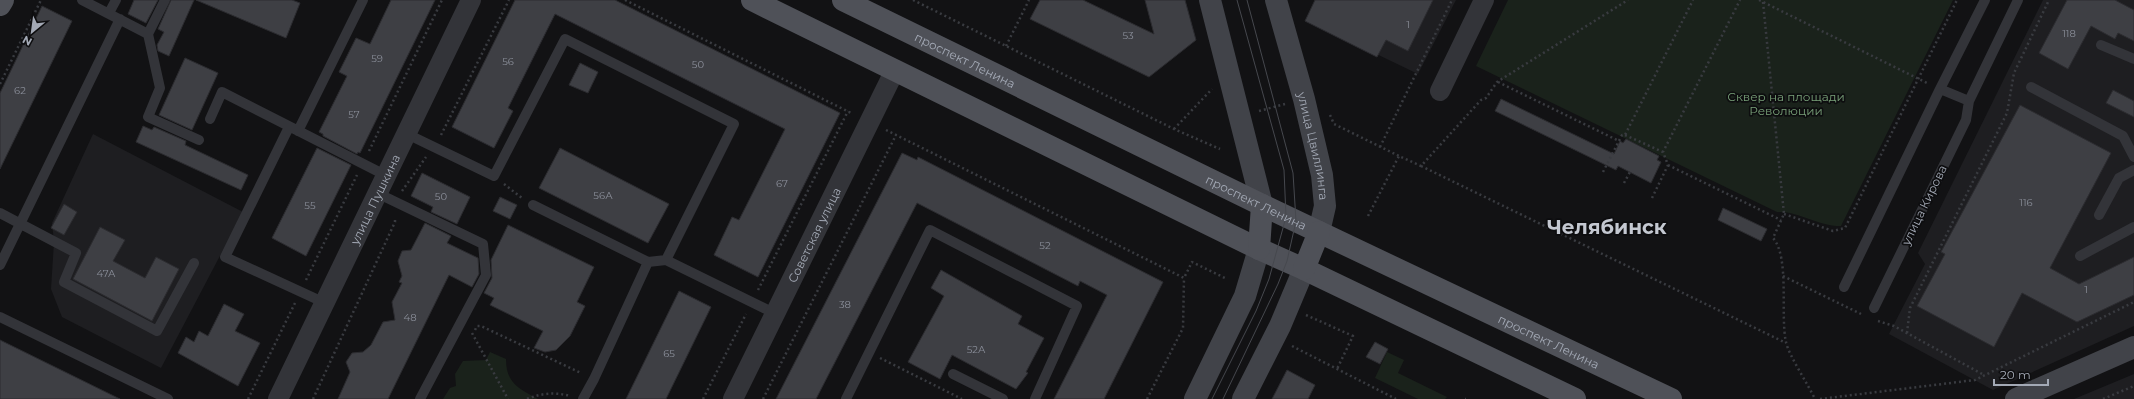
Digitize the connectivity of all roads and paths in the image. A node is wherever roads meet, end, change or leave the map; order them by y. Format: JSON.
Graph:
{"nodes":[{"id":1,"x":2,"y":0,"type":"edge"},
{"id":2,"x":41,"y":0,"type":"edge"},
{"id":3,"x":82,"y":0,"type":"edge"},
{"id":4,"x":116,"y":0,"type":"edge"},
{"id":5,"x":165,"y":0,"type":"edge"},
{"id":6,"x":363,"y":0,"type":"edge"},
{"id":7,"x":442,"y":0,"type":"edge"},
{"id":8,"x":471,"y":0,"type":"edge"},
{"id":9,"x":625,"y":0,"type":"edge"},
{"id":10,"x":752,"y":0,"type":"edge"},
{"id":11,"x":843,"y":0,"type":"edge"},
{"id":12,"x":912,"y":0,"type":"edge"},
{"id":13,"x":1029,"y":0,"type":"edge"},
{"id":14,"x":1210,"y":0,"type":"edge"},
{"id":15,"x":1276,"y":0,"type":"edge"},
{"id":16,"x":1452,"y":0,"type":"edge"},
{"id":17,"x":1484,"y":0,"type":"edge"},
{"id":18,"x":1628,"y":0,"type":"edge"},
{"id":19,"x":1693,"y":0,"type":"edge"},
{"id":20,"x":1740,"y":0,"type":"edge"},
{"id":21,"x":1759,"y":0,"type":"edge"},
{"id":22,"x":1957,"y":0,"type":"edge"},
{"id":23,"x":1985,"y":0,"type":"edge"},
{"id":24,"x":2018,"y":0,"type":"edge"},
{"id":25,"x":2049,"y":0,"type":"edge"},
{"id":26,"x":1763,"y":2,"type":"junction"},
{"id":27,"x":0,"y":5,"type":"edge"},
{"id":28,"x":109,"y":14,"type":"junction"},
{"id":29,"x":120,"y":19,"type":"junction"},
{"id":30,"x":148,"y":34,"type":"junction"},
{"id":31,"x":2101,"y":45,"type":"dead end"},
{"id":32,"x":1006,"y":46,"type":"junction"},
{"id":33,"x":2134,"y":59,"type":"edge"},
{"id":34,"x":895,"y":70,"type":"junction"},
{"id":35,"x":1914,"y":77,"type":"dead end"},
{"id":36,"x":1497,"y":82,"type":"junction"},
{"id":37,"x":0,"y":84,"type":"edge"},
{"id":38,"x":2031,"y":87,"type":"dead end"},
{"id":39,"x":1213,"y":88,"type":"dead end"},
{"id":40,"x":1940,"y":89,"type":"junction"},
{"id":41,"x":1440,"y":91,"type":"dead end"},
{"id":42,"x":1969,"y":101,"type":"junction"},
{"id":43,"x":848,"y":111,"type":"junction"},
{"id":44,"x":210,"y":119,"type":"dead end"},
{"id":45,"x":870,"y":122,"type":"junction"},
{"id":46,"x":294,"y":129,"type":"junction"},
{"id":47,"x":1174,"y":129,"type":"junction"},
{"id":48,"x":407,"y":134,"type":"junction"},
{"id":49,"x":896,"y":135,"type":"junction"},
{"id":50,"x":1626,"y":135,"type":"junction"},
{"id":51,"x":199,"y":140,"type":"dead end"},
{"id":52,"x":1619,"y":141,"type":"junction"},
{"id":53,"x":1380,"y":147,"type":"dead end"},
{"id":54,"x":1220,"y":149,"type":"dead end"},
{"id":55,"x":368,"y":152,"type":"dead end"},
{"id":56,"x":1663,"y":152,"type":"junction"},
{"id":57,"x":2134,"y":157,"type":"edge"},
{"id":58,"x":1668,"y":165,"type":"junction"},
{"id":59,"x":1421,"y":166,"type":"junction"},
{"id":60,"x":2134,"y":170,"type":"edge"},
{"id":61,"x":1603,"y":172,"type":"dead end"},
{"id":62,"x":1630,"y":172,"type":"dead end"},
{"id":63,"x":387,"y":176,"type":"junction"},
{"id":64,"x":494,"y":176,"type":"junction"},
{"id":65,"x":1624,"y":183,"type":"dead end"},
{"id":66,"x":379,"y":194,"type":"junction"},
{"id":67,"x":1652,"y":198,"type":"dead end"},
{"id":68,"x":532,"y":205,"type":"joint"},
{"id":69,"x":1262,"y":205,"type":"junction"},
{"id":70,"x":0,"y":213,"type":"edge"},
{"id":71,"x":1784,"y":214,"type":"junction"},
{"id":72,"x":2099,"y":214,"type":"dead end"},
{"id":73,"x":1368,"y":216,"type":"dead end"},
{"id":74,"x":1781,"y":220,"type":"junction"},
{"id":75,"x":19,"y":222,"type":"junction"},
{"id":76,"x":2134,"y":228,"type":"edge"},
{"id":77,"x":1319,"y":232,"type":"junction"},
{"id":78,"x":1259,"y":249,"type":"junction"},
{"id":79,"x":2080,"y":256,"type":"dead end"},
{"id":80,"x":666,"y":260,"type":"junction"},
{"id":81,"x":194,"y":262,"type":"dead end"},
{"id":82,"x":648,"y":262,"type":"junction"},
{"id":83,"x":0,"y":265,"type":"edge"},
{"id":84,"x":1304,"y":269,"type":"junction"},
{"id":85,"x":1783,"y":276,"type":"junction"},
{"id":86,"x":1184,"y":278,"type":"junction"},
{"id":87,"x":1226,"y":278,"type":"dead end"},
{"id":88,"x":1844,"y":287,"type":"dead end"},
{"id":89,"x":752,"y":302,"type":"junction"},
{"id":90,"x":2134,"y":302,"type":"edge"},
{"id":91,"x":325,"y":304,"type":"junction"},
{"id":92,"x":1874,"y":308,"type":"dead end"},
{"id":93,"x":774,"y":313,"type":"junction"},
{"id":94,"x":1306,"y":314,"type":"dead end"},
{"id":95,"x":1862,"y":314,"type":"dead end"},
{"id":96,"x":0,"y":317,"type":"edge"},
{"id":97,"x":463,"y":319,"type":"junction"},
{"id":98,"x":1894,"y":326,"type":"dead end"},
{"id":99,"x":1907,"y":333,"type":"junction"},
{"id":100,"x":472,"y":334,"type":"junction"},
{"id":101,"x":1786,"y":343,"type":"junction"},
{"id":102,"x":1289,"y":344,"type":"dead end"},
{"id":103,"x":2134,"y":347,"type":"edge"},
{"id":104,"x":869,"y":353,"type":"junction"},
{"id":105,"x":1337,"y":369,"type":"junction"},
{"id":106,"x":953,"y":374,"type":"dead end"},
{"id":107,"x":1984,"y":375,"type":"junction"},
{"id":108,"x":594,"y":379,"type":"junction"},
{"id":109,"x":2134,"y":386,"type":"edge"},
{"id":110,"x":282,"y":398,"type":"edge"},
{"id":111,"x":168,"y":399,"type":"edge"},
{"id":112,"x":420,"y":399,"type":"edge"},
{"id":113,"x":508,"y":399,"type":"edge"},
{"id":114,"x":527,"y":399,"type":"edge"},
{"id":115,"x":583,"y":399,"type":"edge"},
{"id":116,"x":703,"y":399,"type":"edge"},
{"id":117,"x":733,"y":399,"type":"edge"},
{"id":118,"x":763,"y":399,"type":"edge"},
{"id":119,"x":846,"y":399,"type":"edge"},
{"id":120,"x":962,"y":399,"type":"edge"},
{"id":121,"x":1003,"y":399,"type":"edge"},
{"id":122,"x":1035,"y":399,"type":"edge"},
{"id":123,"x":1147,"y":399,"type":"edge"},
{"id":124,"x":1195,"y":399,"type":"edge"},
{"id":125,"x":1243,"y":399,"type":"edge"},
{"id":126,"x":1396,"y":399,"type":"edge"},
{"id":127,"x":1575,"y":399,"type":"edge"},
{"id":128,"x":1671,"y":399,"type":"edge"},
{"id":129,"x":1815,"y":399,"type":"edge"},
{"id":130,"x":1820,"y":399,"type":"edge"},
{"id":131,"x":2016,"y":399,"type":"edge"},
{"id":132,"x":2103,"y":399,"type":"edge"}],
"edges":[{"from":1,"to":27,"type":"main road"},
{"from":2,"to":37,"type":"path"},
{"from":3,"to":28,"type":"lane"},
{"from":4,"to":28,"type":"lane"},
{"from":5,"to":30,"type":"lane"},
{"from":6,"to":46,"type":"lane"},
{"from":7,"to":55,"type":"path"},
{"from":8,"to":48,"type":"street","name":"улица Пушкина"},
{"from":9,"to":43,"type":"path"},
{"from":10,"to":34,"type":"main road"},
{"from":11,"to":69,"type":"main road","name":"проспект Ленина"},
{"from":12,"to":32,"type":"path"},
{"from":13,"to":32,"type":"path"},
{"from":14,"to":69,"type":"main road"},
{"from":15,"to":77,"type":"main road","name":"улица Цвиллинга"},
{"from":16,"to":53,"type":"path"},
{"from":17,"to":41,"type":"street"},
{"from":18,"to":36,"type":"path"},
{"from":19,"to":50,"type":"path"},
{"from":20,"to":56,"type":"path"},
{"from":21,"to":26,"type":"path"},
{"from":22,"to":71,"type":"path"},
{"from":23,"to":40,"type":"lane"},
{"from":24,"to":42,"type":"lane","name":"улица Кирова"},
{"from":25,"to":99,"type":"path"},
{"from":26,"to":35,"type":"path"},
{"from":26,"to":71,"type":"path"},
{"from":28,"to":29,"type":"lane"},
{"from":29,"to":30,"type":"lane"},
{"from":29,"to":75,"type":"lane"},
{"from":30,"to":51,"type":"lane"},
{"from":31,"to":33,"type":"lane"},
{"from":32,"to":47,"type":"path"},
{"from":34,"to":45,"type":"street","name":"Советская улица"},
{"from":34,"to":78,"type":"main road"},
{"from":36,"to":52,"type":"path"},
{"from":36,"to":59,"type":"path"},
{"from":38,"to":57,"type":"lane"},
{"from":39,"to":47,"type":"path"},
{"from":40,"to":42,"type":"lane"},
{"from":40,"to":88,"type":"lane"},
{"from":42,"to":92,"type":"lane","name":"улица Кирова"},
{"from":43,"to":45,"type":"path"},
{"from":43,"to":89,"type":"path"},
{"from":44,"to":46,"type":"lane"},
{"from":45,"to":49,"type":"path"},
{"from":45,"to":93,"type":"street","name":"Советская улица"},
{"from":46,"to":63,"type":"lane"},
{"from":46,"to":91,"type":"lane"},
{"from":47,"to":54,"type":"path"},
{"from":48,"to":63,"type":"street","name":"улица Пушкина"},
{"from":48,"to":64,"type":"lane"},
{"from":49,"to":86,"type":"path"},
{"from":49,"to":118,"type":"path"},
{"from":50,"to":52,"type":"path"},
{"from":50,"to":56,"type":"path"},
{"from":52,"to":61,"type":"path"},
{"from":56,"to":58,"type":"path"},
{"from":58,"to":67,"type":"path"},
{"from":58,"to":74,"type":"path"},
{"from":59,"to":73,"type":"path"},
{"from":59,"to":101,"type":"path"},
{"from":60,"to":72,"type":"lane"},
{"from":62,"to":65,"type":"path"},
{"from":63,"to":66,"type":"street","name":"улица Пушкина"},
{"from":64,"to":68,"type":"path"},
{"from":64,"to":80,"type":"lane"},
{"from":66,"to":91,"type":"street","name":"улица Пушкина"},
{"from":66,"to":97,"type":"lane"},
{"from":68,"to":82,"type":"lane"},
{"from":69,"to":77,"type":"main road","name":"проспект Ленина"},
{"from":69,"to":78,"type":"main road"},
{"from":70,"to":75,"type":"lane"},
{"from":71,"to":74,"type":"path"},
{"from":74,"to":85,"type":"path"},
{"from":75,"to":81,"type":"lane"},
{"from":75,"to":83,"type":"lane"},
{"from":76,"to":79,"type":"lane"},
{"from":77,"to":84,"type":"main road","name":"улица Цвиллинга"},
{"from":77,"to":128,"type":"main road","name":"проспект Ленина"},
{"from":78,"to":84,"type":"main road"},
{"from":78,"to":124,"type":"main road"},
{"from":80,"to":82,"type":"lane"},
{"from":80,"to":89,"type":"lane"},
{"from":82,"to":108,"type":"lane"},
{"from":84,"to":125,"type":"main road","name":"улица Цвиллинга"},
{"from":84,"to":127,"type":"main road"},
{"from":85,"to":95,"type":"path"},
{"from":85,"to":101,"type":"path"},
{"from":86,"to":87,"type":"path"},
{"from":86,"to":123,"type":"path"},
{"from":89,"to":93,"type":"lane"},
{"from":89,"to":116,"type":"path"},
{"from":90,"to":107,"type":"path"},
{"from":91,"to":110,"type":"street","name":"улица Пушкина"},
{"from":93,"to":117,"type":"street","name":"Советская улица"},
{"from":94,"to":105,"type":"path"},
{"from":96,"to":111,"type":"lane"},
{"from":97,"to":100,"type":"path"},
{"from":97,"to":112,"type":"lane"},
{"from":98,"to":99,"type":"path"},
{"from":99,"to":107,"type":"path"},
{"from":100,"to":108,"type":"path"},
{"from":100,"to":113,"type":"path"},
{"from":101,"to":129,"type":"path"},
{"from":102,"to":105,"type":"path"},
{"from":103,"to":131,"type":"main road"},
{"from":104,"to":119,"type":"lane"},
{"from":104,"to":120,"type":"path"},
{"from":104,"to":122,"type":"lane"},
{"from":105,"to":126,"type":"path"},
{"from":106,"to":121,"type":"lane"},
{"from":107,"to":130,"type":"path"},
{"from":108,"to":115,"type":"lane"},
{"from":109,"to":132,"type":"path"},
{"from":114,"to":115,"type":"path"}]}
